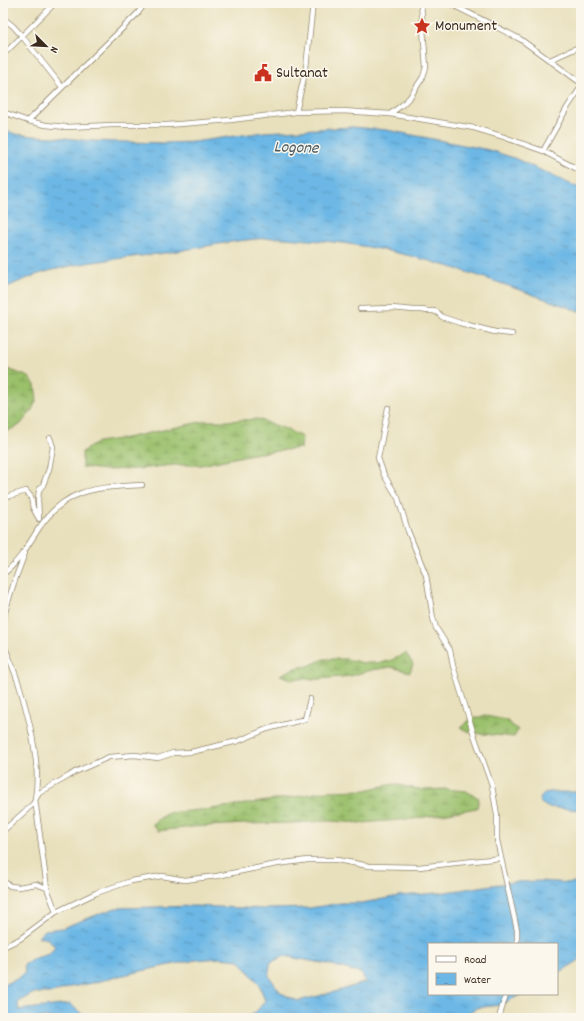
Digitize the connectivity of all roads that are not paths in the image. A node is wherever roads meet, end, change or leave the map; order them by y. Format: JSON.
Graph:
{"nodes":[{"id":1,"x":54,"y":3,"type":"edge"},
{"id":2,"x":145,"y":3,"type":"edge"},
{"id":3,"x":313,"y":3,"type":"edge"},
{"id":4,"x":421,"y":3,"type":"edge"},
{"id":5,"x":449,"y":3,"type":"edge"},
{"id":6,"x":3,"y":18,"type":"edge"},
{"id":7,"x":22,"y":36,"type":"junction"},
{"id":8,"x":581,"y":46,"type":"edge"},
{"id":9,"x":3,"y":55,"type":"edge"},
{"id":10,"x":550,"y":60,"type":"junction"},
{"id":11,"x":581,"y":83,"type":"edge"},
{"id":12,"x":62,"y":87,"type":"junction"},
{"id":13,"x":581,"y":87,"type":"edge"},
{"id":14,"x":3,"y":112,"type":"edge"},
{"id":15,"x":296,"y":112,"type":"junction"},
{"id":16,"x":390,"y":114,"type":"junction"},
{"id":17,"x":28,"y":121,"type":"junction"},
{"id":18,"x":543,"y":152,"type":"junction"},
{"id":19,"x":581,"y":171,"type":"edge"},
{"id":20,"x":360,"y":309,"type":"dead end"},
{"id":21,"x":512,"y":334,"type":"dead end"},
{"id":22,"x":388,"y":408,"type":"dead end"},
{"id":23,"x":50,"y":438,"type":"dead end"},
{"id":24,"x":142,"y":485,"type":"dead end"},
{"id":25,"x":3,"y":498,"type":"edge"},
{"id":26,"x":39,"y":518,"type":"junction"},
{"id":27,"x":40,"y":526,"type":"junction"},
{"id":28,"x":26,"y":549,"type":"junction"},
{"id":29,"x":3,"y":574,"type":"edge"},
{"id":30,"x":3,"y":620,"type":"edge"},
{"id":31,"x":3,"y":642,"type":"edge"},
{"id":32,"x":310,"y":699,"type":"dead end"},
{"id":33,"x":35,"y":799,"type":"junction"},
{"id":34,"x":3,"y":831,"type":"edge"},
{"id":35,"x":501,"y":858,"type":"junction"},
{"id":36,"x":3,"y":881,"type":"edge"},
{"id":37,"x":47,"y":888,"type":"junction"},
{"id":38,"x":56,"y":912,"type":"junction"},
{"id":39,"x":517,"y":943,"type":"edge"},
{"id":40,"x":3,"y":947,"type":"edge"},
{"id":41,"x":506,"y":995,"type":"edge"},
{"id":42,"x":499,"y":1018,"type":"edge"}],
"edges":[{"from":1,"to":7,"type":"street"},
{"from":2,"to":12,"type":"street"},
{"from":3,"to":15,"type":"street"},
{"from":4,"to":16,"type":"street"},
{"from":5,"to":10,"type":"street"},
{"from":6,"to":7,"type":"street"},
{"from":7,"to":9,"type":"street"},
{"from":7,"to":12,"type":"street"},
{"from":8,"to":10,"type":"street"},
{"from":10,"to":11,"type":"street"},
{"from":12,"to":17,"type":"street"},
{"from":13,"to":18,"type":"street"},
{"from":14,"to":17,"type":"street"},
{"from":15,"to":16,"type":"street"},
{"from":15,"to":17,"type":"street"},
{"from":16,"to":18,"type":"street"},
{"from":18,"to":19,"type":"street"},
{"from":20,"to":21,"type":"street"},
{"from":22,"to":35,"type":"street"},
{"from":23,"to":26,"type":"street"},
{"from":24,"to":27,"type":"street"},
{"from":25,"to":26,"type":"street"},
{"from":26,"to":27,"type":"street"},
{"from":27,"to":28,"type":"street"},
{"from":28,"to":29,"type":"street"},
{"from":28,"to":30,"type":"street"},
{"from":31,"to":33,"type":"street"},
{"from":32,"to":33,"type":"street"},
{"from":33,"to":34,"type":"street"},
{"from":33,"to":37,"type":"street"},
{"from":35,"to":38,"type":"street"},
{"from":35,"to":39,"type":"street"},
{"from":36,"to":37,"type":"street"},
{"from":37,"to":38,"type":"street"},
{"from":38,"to":40,"type":"street"},
{"from":41,"to":42,"type":"street"}]}
